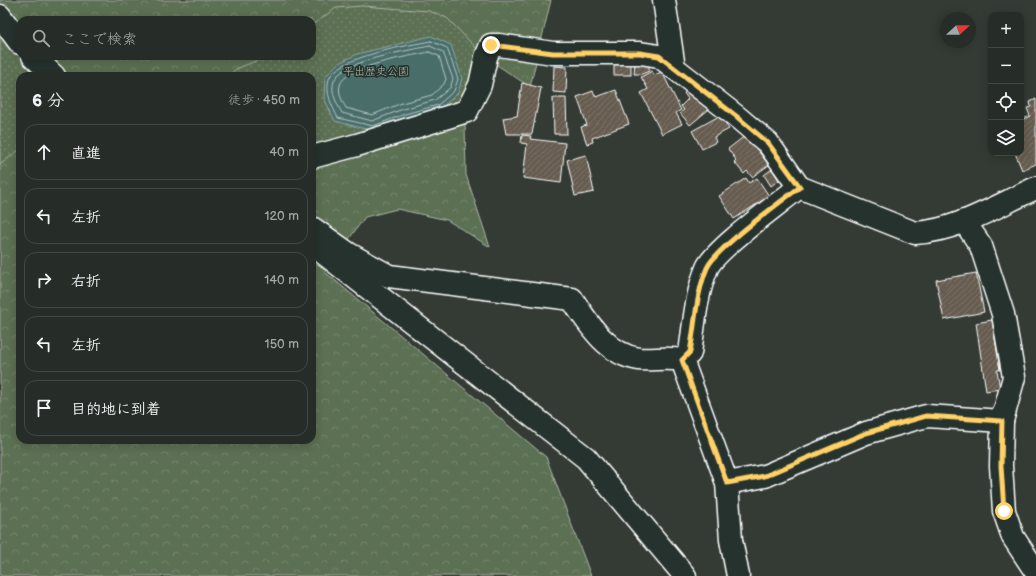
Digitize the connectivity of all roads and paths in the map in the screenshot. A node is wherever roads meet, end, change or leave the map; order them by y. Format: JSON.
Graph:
{"nodes":[{"id":1,"x":664,"y":0,"type":"edge"},
{"id":2,"x":0,"y":16,"type":"edge"},
{"id":3,"x":16,"y":38,"type":"edge"},
{"id":4,"x":37,"y":60,"type":"edge"},
{"id":5,"x":674,"y":68,"type":"junction"},
{"id":6,"x":50,"y":72,"type":"edge"},
{"id":7,"x":316,"y":156,"type":"edge"},
{"id":8,"x":800,"y":187,"type":"junction"},
{"id":9,"x":1036,"y":188,"type":"edge"},
{"id":10,"x":964,"y":221,"type":"junction"},
{"id":11,"x":316,"y":231,"type":"edge"},
{"id":12,"x":316,"y":247,"type":"edge"},
{"id":13,"x":682,"y":360,"type":"junction"},
{"id":14,"x":1002,"y":421,"type":"junction"},
{"id":15,"x":727,"y":483,"type":"junction"},
{"id":16,"x":1036,"y":572,"type":"edge"},
{"id":17,"x":685,"y":576,"type":"edge"},
{"id":18,"x":738,"y":576,"type":"edge"}],
"edges":[{"from":1,"to":5,"type":"street"},
{"from":2,"to":3,"type":"street"},
{"from":4,"to":6,"type":"street"},
{"from":5,"to":7,"type":"street"},
{"from":5,"to":8,"type":"street"},
{"from":8,"to":10,"type":"street"},
{"from":8,"to":13,"type":"street"},
{"from":9,"to":10,"type":"street"},
{"from":10,"to":14,"type":"street"},
{"from":11,"to":13,"type":"street"},
{"from":12,"to":17,"type":"street"},
{"from":13,"to":15,"type":"street"},
{"from":14,"to":15,"type":"street"},
{"from":14,"to":16,"type":"street"},
{"from":15,"to":18,"type":"street"}]}
